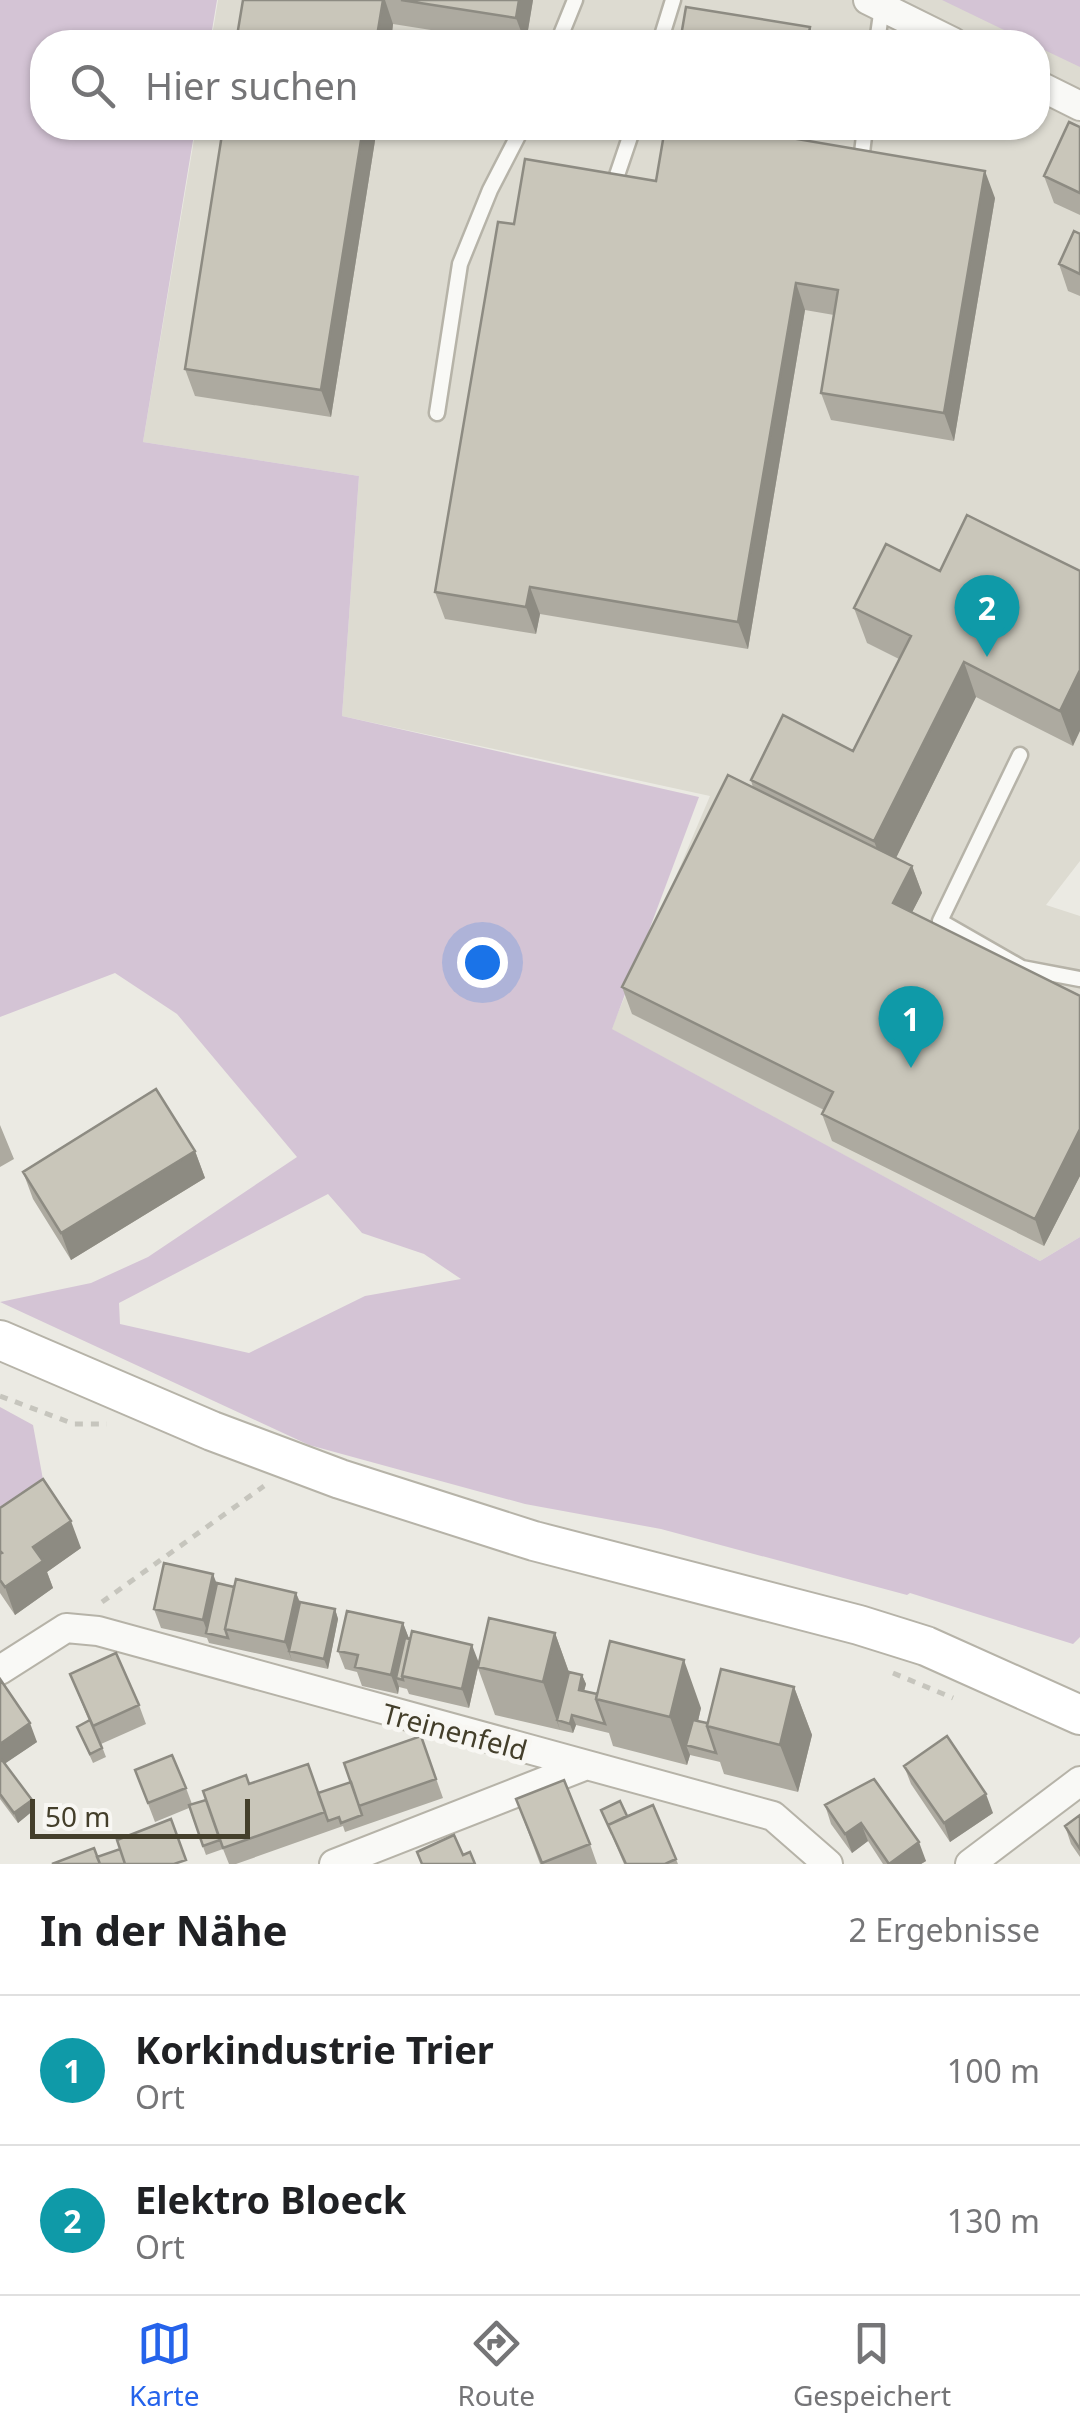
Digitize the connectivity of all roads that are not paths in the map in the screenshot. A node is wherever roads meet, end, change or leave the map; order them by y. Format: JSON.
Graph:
{"nodes":[{"id":1,"x":575,"y":0,"type":"edge"},
{"id":2,"x":673,"y":0,"type":"edge"},
{"id":3,"x":875,"y":4,"type":"edge"},
{"id":4,"x":563,"y":30,"type":"edge"},
{"id":5,"x":664,"y":30,"type":"edge"},
{"id":6,"x":876,"y":30,"type":"edge"},
{"id":7,"x":928,"y":30,"type":"edge"},
{"id":8,"x":1050,"y":91,"type":"edge"},
{"id":9,"x":1080,"y":106,"type":"edge"},
{"id":10,"x":516,"y":140,"type":"edge"},
{"id":11,"x":629,"y":140,"type":"edge"},
{"id":12,"x":863,"y":140,"type":"edge"},
{"id":13,"x":860,"y":161,"type":"edge"},
{"id":14,"x":614,"y":184,"type":"edge"},
{"id":15,"x":438,"y":412,"type":"dead end"},
{"id":16,"x":1020,"y":755,"type":"dead end"},
{"id":17,"x":1080,"y":979,"type":"edge"},
{"id":18,"x":0,"y":1340,"type":"edge"},
{"id":19,"x":0,"y":1670,"type":"edge"},
{"id":20,"x":1080,"y":1715,"type":"edge"},
{"id":21,"x":584,"y":1766,"type":"junction"},
{"id":22,"x":1080,"y":1781,"type":"edge"},
{"id":23,"x":334,"y":1864,"type":"edge"},
{"id":24,"x":828,"y":1864,"type":"edge"},
{"id":25,"x":970,"y":1864,"type":"edge"}],
"edges":[{"from":1,"to":4,"type":"lane"},
{"from":2,"to":5,"type":"lane"},
{"from":3,"to":6,"type":"lane"},
{"from":3,"to":7,"type":"street"},
{"from":8,"to":9,"type":"street"},
{"from":10,"to":15,"type":"lane"},
{"from":11,"to":14,"type":"lane"},
{"from":12,"to":13,"type":"lane"},
{"from":16,"to":17,"type":"lane"},
{"from":18,"to":20,"type":"main road"},
{"from":19,"to":21,"type":"street","name":"Treinenfeld"},
{"from":21,"to":23,"type":"street"},
{"from":21,"to":24,"type":"street","name":"Treinenfeld"},
{"from":22,"to":25,"type":"street"}]}
